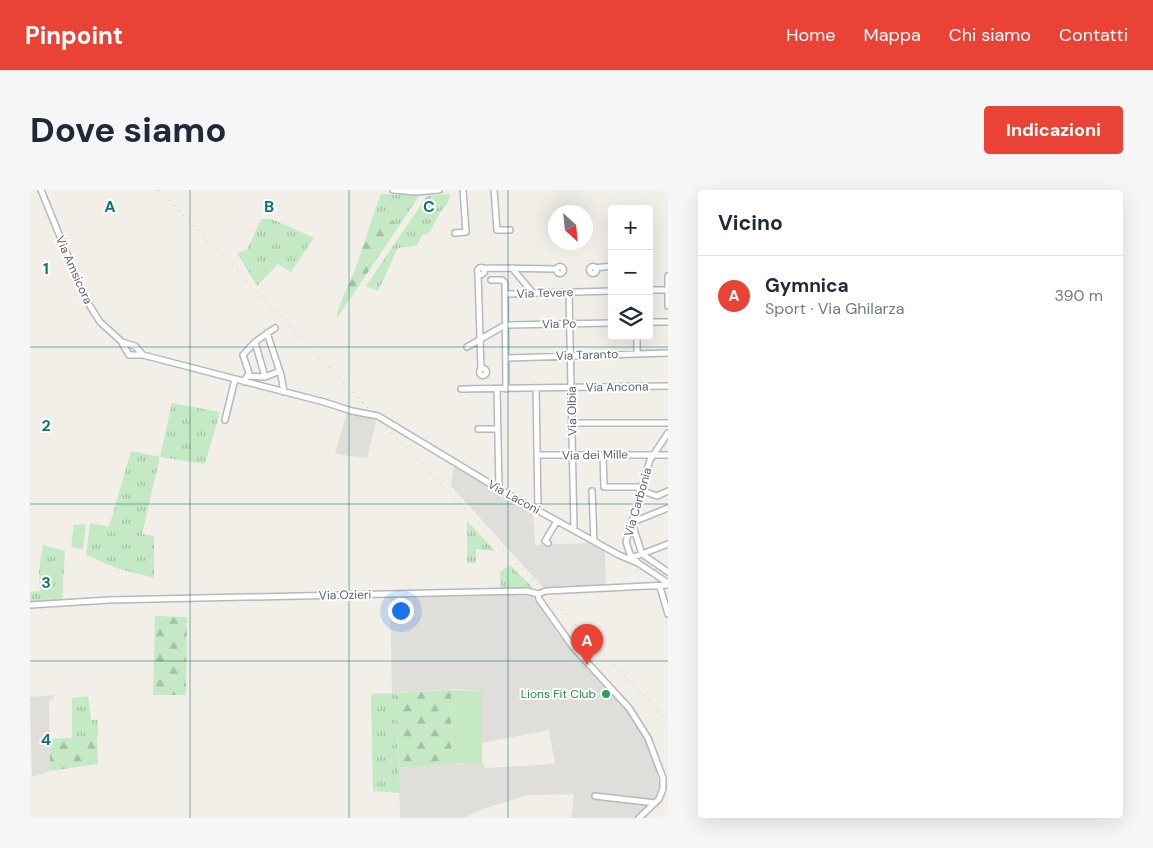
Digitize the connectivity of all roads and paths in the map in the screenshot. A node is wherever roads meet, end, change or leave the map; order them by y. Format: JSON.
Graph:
{"nodes":[{"id":1,"x":41,"y":190,"type":"edge"},
{"id":2,"x":393,"y":190,"type":"edge"},
{"id":3,"x":438,"y":190,"type":"edge"},
{"id":4,"x":463,"y":190,"type":"edge"},
{"id":5,"x":494,"y":190,"type":"edge"},
{"id":6,"x":510,"y":230,"type":"dead end"},
{"id":7,"x":455,"y":233,"type":"dead end"},
{"id":8,"x":608,"y":266,"type":"edge"},
{"id":9,"x":512,"y":268,"type":"junction"},
{"id":10,"x":595,"y":268,"type":"dead end"},
{"id":11,"x":557,"y":269,"type":"dead end"},
{"id":12,"x":668,"y":276,"type":"edge"},
{"id":13,"x":491,"y":280,"type":"dead end"},
{"id":14,"x":653,"y":290,"type":"edge"},
{"id":15,"x":668,"y":290,"type":"edge"},
{"id":16,"x":608,"y":291,"type":"edge"},
{"id":17,"x":569,"y":292,"type":"junction"},
{"id":18,"x":534,"y":293,"type":"junction"},
{"id":19,"x":505,"y":294,"type":"junction"},
{"id":20,"x":668,"y":306,"type":"edge"},
{"id":21,"x":653,"y":322,"type":"edge"},
{"id":22,"x":668,"y":322,"type":"edge"},
{"id":23,"x":608,"y":323,"type":"edge"},
{"id":24,"x":570,"y":324,"type":"junction"},
{"id":25,"x":505,"y":325,"type":"junction"},
{"id":26,"x":275,"y":328,"type":"dead end"},
{"id":27,"x":267,"y":333,"type":"junction"},
{"id":28,"x":480,"y":340,"type":"junction"},
{"id":29,"x":637,"y":340,"type":"edge"},
{"id":30,"x":254,"y":342,"type":"junction"},
{"id":31,"x":128,"y":347,"type":"junction"},
{"id":32,"x":467,"y":347,"type":"dead end"},
{"id":33,"x":136,"y":353,"type":"junction"},
{"id":34,"x":637,"y":353,"type":"junction"},
{"id":35,"x":668,"y":353,"type":"edge"},
{"id":36,"x":570,"y":356,"type":"junction"},
{"id":37,"x":506,"y":358,"type":"junction"},
{"id":38,"x":481,"y":369,"type":"dead end"},
{"id":39,"x":280,"y":371,"type":"junction"},
{"id":40,"x":250,"y":376,"type":"junction"},
{"id":41,"x":265,"y":377,"type":"junction"},
{"id":42,"x":235,"y":379,"type":"junction"},
{"id":43,"x":244,"y":382,"type":"junction"},
{"id":44,"x":668,"y":386,"type":"edge"},
{"id":45,"x":536,"y":388,"type":"junction"},
{"id":46,"x":571,"y":388,"type":"junction"},
{"id":47,"x":462,"y":389,"type":"dead end"},
{"id":48,"x":497,"y":389,"type":"junction"},
{"id":49,"x":506,"y":389,"type":"junction"},
{"id":50,"x":284,"y":392,"type":"junction"},
{"id":51,"x":224,"y":420,"type":"dead end"},
{"id":52,"x":572,"y":423,"type":"junction"},
{"id":53,"x":668,"y":423,"type":"edge"},
{"id":54,"x":478,"y":429,"type":"dead end"},
{"id":55,"x":498,"y":429,"type":"junction"},
{"id":56,"x":668,"y":433,"type":"edge"},
{"id":57,"x":654,"y":454,"type":"junction"},
{"id":58,"x":668,"y":454,"type":"edge"},
{"id":59,"x":573,"y":455,"type":"junction"},
{"id":60,"x":603,"y":455,"type":"junction"},
{"id":61,"x":537,"y":456,"type":"junction"},
{"id":62,"x":499,"y":489,"type":"junction"},
{"id":63,"x":640,"y":490,"type":"junction"},
{"id":64,"x":668,"y":491,"type":"edge"},
{"id":65,"x":592,"y":492,"type":"dead end"},
{"id":66,"x":668,"y":508,"type":"edge"},
{"id":67,"x":538,"y":510,"type":"junction"},
{"id":68,"x":632,"y":520,"type":"junction"},
{"id":69,"x":557,"y":521,"type":"junction"},
{"id":70,"x":574,"y":530,"type":"junction"},
{"id":71,"x":594,"y":541,"type":"junction"},
{"id":72,"x":548,"y":542,"type":"dead end"},
{"id":73,"x":668,"y":544,"type":"edge"},
{"id":74,"x":626,"y":546,"type":"junction"},
{"id":75,"x":642,"y":554,"type":"junction"},
{"id":76,"x":622,"y":556,"type":"junction"},
{"id":77,"x":634,"y":557,"type":"junction"},
{"id":78,"x":638,"y":563,"type":"junction"},
{"id":79,"x":668,"y":572,"type":"edge"},
{"id":80,"x":664,"y":584,"type":"edge"},
{"id":81,"x":538,"y":594,"type":"junction"},
{"id":82,"x":30,"y":605,"type":"edge"},
{"id":83,"x":668,"y":614,"type":"edge"},
{"id":84,"x":595,"y":796,"type":"dead end"},
{"id":85,"x":655,"y":802,"type":"junction"},
{"id":86,"x":639,"y":818,"type":"edge"}],
"edges":[{"from":1,"to":31,"type":"street","name":"Via Amsicora"},
{"from":2,"to":3,"type":"street"},
{"from":4,"to":7,"type":"street"},
{"from":5,"to":6,"type":"street"},
{"from":8,"to":10,"type":"street"},
{"from":9,"to":11,"type":"street"},
{"from":9,"to":18,"type":"street"},
{"from":9,"to":28,"type":"street"},
{"from":12,"to":15,"type":"street"},
{"from":13,"to":19,"type":"street","name":"Via Tevere"},
{"from":14,"to":15,"type":"street"},
{"from":15,"to":20,"type":"street"},
{"from":16,"to":17,"type":"street","name":"Via Tevere"},
{"from":17,"to":18,"type":"street","name":"Via Tevere"},
{"from":17,"to":24,"type":"street","name":"Via Olbia"},
{"from":18,"to":19,"type":"street","name":"Via Tevere"},
{"from":19,"to":25,"type":"street"},
{"from":21,"to":22,"type":"street"},
{"from":23,"to":24,"type":"street","name":"Via Po"},
{"from":24,"to":25,"type":"street","name":"Via Po"},
{"from":24,"to":36,"type":"street","name":"Via Olbia"},
{"from":25,"to":28,"type":"street"},
{"from":25,"to":37,"type":"street"},
{"from":26,"to":27,"type":"street"},
{"from":27,"to":30,"type":"street"},
{"from":27,"to":39,"type":"street"},
{"from":28,"to":32,"type":"street"},
{"from":28,"to":38,"type":"street"},
{"from":29,"to":34,"type":"street"},
{"from":30,"to":40,"type":"street"},
{"from":30,"to":41,"type":"street"},
{"from":31,"to":33,"type":"street"},
{"from":31,"to":33,"type":"street"},
{"from":33,"to":42,"type":"street","name":"Via Laconi"},
{"from":34,"to":35,"type":"street","name":"Via Taranto"},
{"from":34,"to":36,"type":"street","name":"Via Taranto"},
{"from":36,"to":37,"type":"street","name":"Via Taranto"},
{"from":36,"to":46,"type":"street","name":"Via Olbia"},
{"from":37,"to":49,"type":"street"},
{"from":39,"to":41,"type":"street"},
{"from":39,"to":50,"type":"street"},
{"from":40,"to":41,"type":"street"},
{"from":40,"to":43,"type":"street"},
{"from":42,"to":43,"type":"street","name":"Via Laconi"},
{"from":42,"to":51,"type":"street"},
{"from":43,"to":50,"type":"street","name":"Via Laconi"},
{"from":44,"to":46,"type":"street","name":"Via Ancona"},
{"from":45,"to":46,"type":"street","name":"Via Ancona"},
{"from":45,"to":49,"type":"street","name":"Via Ancona"},
{"from":45,"to":61,"type":"street"},
{"from":46,"to":52,"type":"street","name":"Via Olbia"},
{"from":47,"to":48,"type":"street","name":"Via Ancona"},
{"from":48,"to":49,"type":"street","name":"Via Ancona"},
{"from":48,"to":55,"type":"street"},
{"from":50,"to":62,"type":"street","name":"Via Laconi"},
{"from":52,"to":53,"type":"street"},
{"from":52,"to":59,"type":"street","name":"Via Olbia"},
{"from":54,"to":55,"type":"street"},
{"from":55,"to":62,"type":"street"},
{"from":56,"to":57,"type":"street","name":"Via Carbonia"},
{"from":57,"to":58,"type":"street","name":"Via dei Mille"},
{"from":57,"to":60,"type":"street","name":"Via dei Mille"},
{"from":57,"to":63,"type":"street","name":"Via Carbonia"},
{"from":59,"to":60,"type":"street","name":"Via dei Mille"},
{"from":59,"to":61,"type":"street","name":"Via dei Mille"},
{"from":59,"to":70,"type":"street","name":"Via Olbia"},
{"from":60,"to":63,"type":"street"},
{"from":61,"to":67,"type":"street"},
{"from":62,"to":67,"type":"street","name":"Via Laconi"},
{"from":63,"to":64,"type":"street"},
{"from":63,"to":68,"type":"street","name":"Via Carbonia"},
{"from":65,"to":71,"type":"street"},
{"from":66,"to":68,"type":"street"},
{"from":67,"to":69,"type":"street","name":"Via Laconi"},
{"from":68,"to":74,"type":"street","name":"Via Carbonia"},
{"from":68,"to":75,"type":"street"},
{"from":69,"to":70,"type":"street","name":"Via Laconi"},
{"from":69,"to":72,"type":"street"},
{"from":70,"to":71,"type":"street","name":"Via Laconi"},
{"from":71,"to":76,"type":"street","name":"Via Laconi"},
{"from":73,"to":75,"type":"street"},
{"from":74,"to":76,"type":"street","name":"Via Carbonia"},
{"from":74,"to":77,"type":"street","name":"Via Carbonia"},
{"from":75,"to":77,"type":"street"},
{"from":75,"to":79,"type":"street"},
{"from":76,"to":78,"type":"street","name":"Via Laconi"},
{"from":77,"to":78,"type":"street","name":"Via Carbonia"},
{"from":78,"to":80,"type":"street","name":"Via Laconi"},
{"from":80,"to":81,"type":"street","name":"Via Ozieri"},
{"from":80,"to":83,"type":"street"},
{"from":81,"to":82,"type":"street","name":"Via Ozieri"},
{"from":81,"to":85,"type":"street"},
{"from":84,"to":85,"type":"street"},
{"from":85,"to":86,"type":"street"}]}
